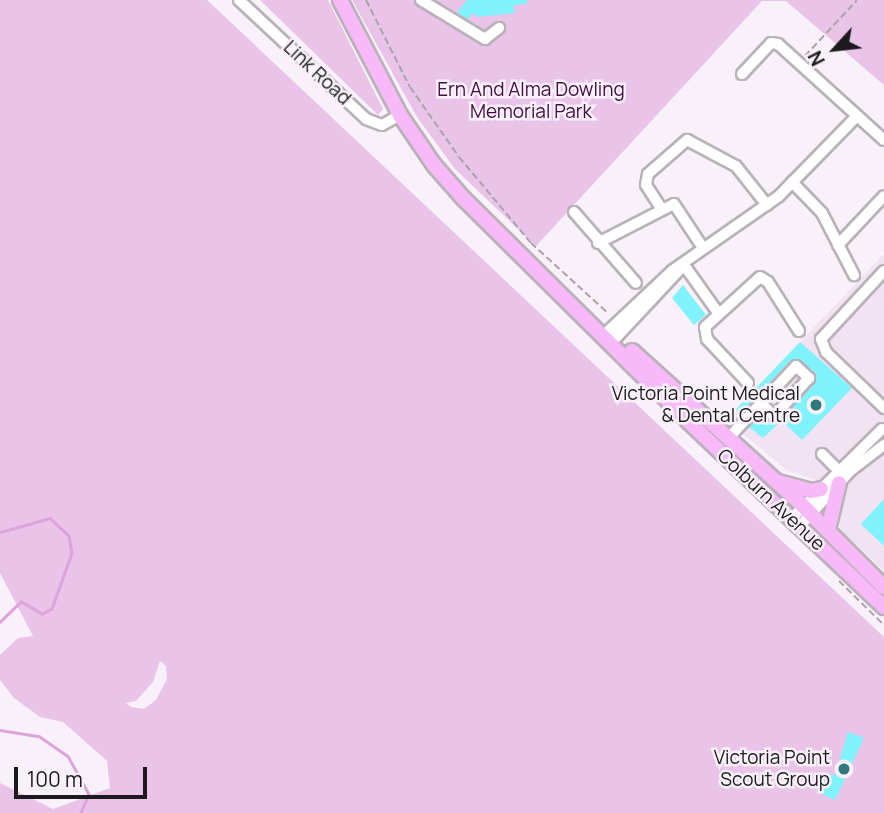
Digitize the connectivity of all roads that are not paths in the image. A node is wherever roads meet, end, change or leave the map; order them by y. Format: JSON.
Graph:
{"nodes":[{"id":1,"x":239,"y":0,"type":"edge"},
{"id":2,"x":340,"y":0,"type":"edge"},
{"id":3,"x":421,"y":0,"type":"edge"},
{"id":4,"x":499,"y":28,"type":"dead end"},
{"id":5,"x":742,"y":74,"type":"dead end"},
{"id":6,"x":400,"y":115,"type":"junction"},
{"id":7,"x":857,"y":116,"type":"junction"},
{"id":8,"x":884,"y":140,"type":"edge"},
{"id":9,"x":792,"y":183,"type":"junction"},
{"id":10,"x":884,"y":196,"type":"edge"},
{"id":11,"x":767,"y":205,"type":"junction"},
{"id":12,"x":661,"y":208,"type":"junction"},
{"id":13,"x":574,"y":212,"type":"dead end"},
{"id":14,"x":598,"y":243,"type":"junction"},
{"id":15,"x":838,"y":244,"type":"junction"},
{"id":16,"x":703,"y":248,"type":"junction"},
{"id":17,"x":684,"y":265,"type":"junction"},
{"id":18,"x":884,"y":271,"type":"edge"},
{"id":19,"x":854,"y":275,"type":"dead end"},
{"id":20,"x":636,"y":283,"type":"dead end"},
{"id":21,"x":719,"y":314,"type":"junction"},
{"id":22,"x":799,"y":331,"type":"dead end"},
{"id":23,"x":612,"y":334,"type":"junction"},
{"id":24,"x":748,"y":383,"type":"dead end"},
{"id":25,"x":761,"y":403,"type":"junction"},
{"id":26,"x":884,"y":408,"type":"edge"},
{"id":27,"x":883,"y":430,"type":"edge"},
{"id":28,"x":729,"y":439,"type":"junction"},
{"id":29,"x":884,"y":445,"type":"edge"},
{"id":30,"x":822,"y":454,"type":"dead end"},
{"id":31,"x":839,"y":477,"type":"junction"},
{"id":32,"x":777,"y":482,"type":"junction"},
{"id":33,"x":821,"y":489,"type":"junction"},
{"id":34,"x":807,"y":510,"type":"junction"},
{"id":35,"x":794,"y":523,"type":"junction"},
{"id":36,"x":828,"y":530,"type":"junction"},
{"id":37,"x":884,"y":587,"type":"edge"},
{"id":38,"x":884,"y":607,"type":"edge"}],
"edges":[{"from":1,"to":6,"type":"street","name":"Link Road"},
{"from":2,"to":6,"type":"main road","name":"Colburn Avenue"},
{"from":3,"to":4,"type":"street"},
{"from":5,"to":7,"type":"street"},
{"from":6,"to":23,"type":"main road","name":"Colburn Avenue"},
{"from":7,"to":8,"type":"street"},
{"from":7,"to":9,"type":"street"},
{"from":9,"to":11,"type":"street"},
{"from":9,"to":15,"type":"street"},
{"from":10,"to":15,"type":"street"},
{"from":11,"to":12,"type":"street"},
{"from":11,"to":16,"type":"street"},
{"from":12,"to":14,"type":"street"},
{"from":12,"to":16,"type":"street"},
{"from":13,"to":14,"type":"street"},
{"from":14,"to":20,"type":"street"},
{"from":15,"to":19,"type":"street"},
{"from":16,"to":17,"type":"street"},
{"from":17,"to":21,"type":"street"},
{"from":17,"to":23,"type":"street"},
{"from":18,"to":26,"type":"street"},
{"from":21,"to":22,"type":"street"},
{"from":21,"to":24,"type":"street"},
{"from":23,"to":28,"type":"main road","name":"Colburn Avenue"},
{"from":23,"to":35,"type":"main road","name":"Colburn Avenue"},
{"from":25,"to":25,"type":"street"},
{"from":25,"to":28,"type":"street"},
{"from":27,"to":31,"type":"street"},
{"from":28,"to":32,"type":"main road","name":"Colburn Avenue"},
{"from":29,"to":31,"type":"street"},
{"from":30,"to":31,"type":"street"},
{"from":31,"to":33,"type":"street"},
{"from":31,"to":34,"type":"street"},
{"from":31,"to":36,"type":"main road"},
{"from":32,"to":33,"type":"main road"},
{"from":32,"to":34,"type":"main road","name":"Colburn Avenue"},
{"from":33,"to":34,"type":"street"},
{"from":34,"to":35,"type":"street"},
{"from":34,"to":36,"type":"main road","name":"Colburn Avenue"},
{"from":35,"to":38,"type":"main road","name":"Colburn Avenue"},
{"from":36,"to":37,"type":"main road","name":"Colburn Avenue"}]}
